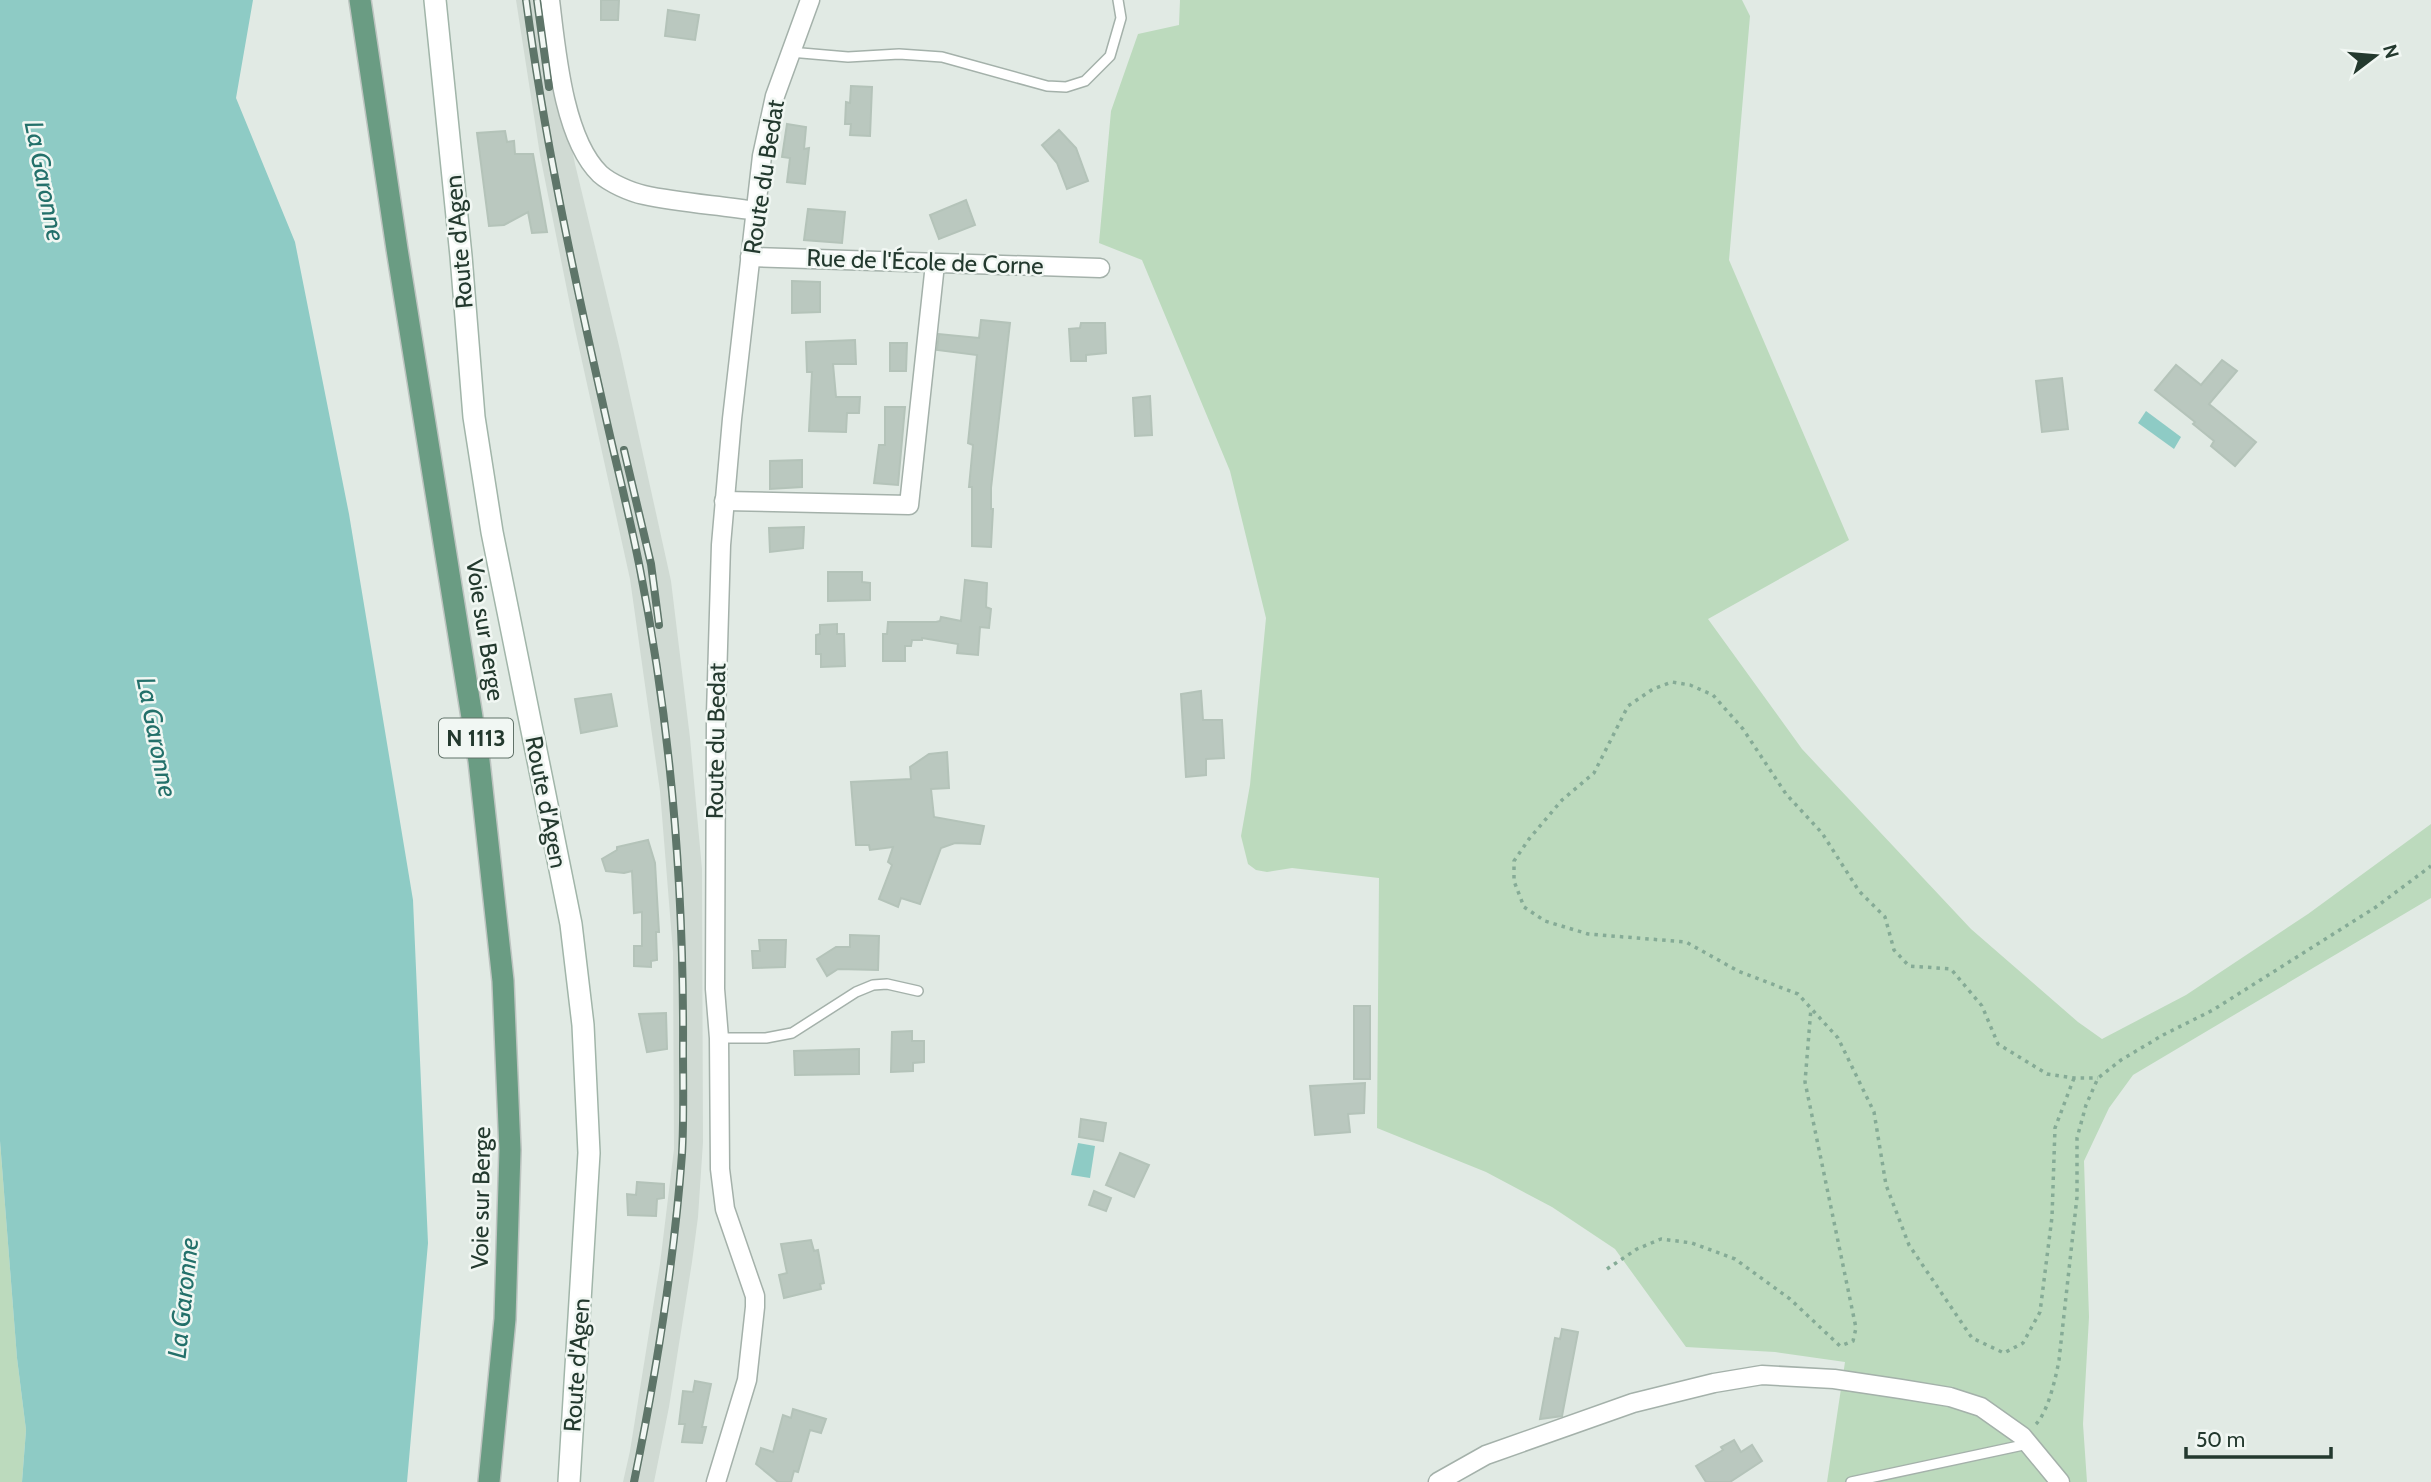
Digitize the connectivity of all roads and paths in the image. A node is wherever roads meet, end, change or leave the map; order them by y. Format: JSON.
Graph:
{"nodes":[{"id":1,"x":360,"y":0,"type":"edge"},
{"id":2,"x":435,"y":0,"type":"edge"},
{"id":3,"x":550,"y":0,"type":"edge"},
{"id":4,"x":810,"y":0,"type":"edge"},
{"id":5,"x":1118,"y":0,"type":"edge"},
{"id":6,"x":790,"y":52,"type":"junction"},
{"id":7,"x":756,"y":211,"type":"junction"},
{"id":8,"x":750,"y":257,"type":"junction"},
{"id":9,"x":935,"y":264,"type":"junction"},
{"id":10,"x":1100,"y":268,"type":"dead end"},
{"id":11,"x":724,"y":501,"type":"junction"},
{"id":12,"x":2431,"y":866,"type":"edge"},
{"id":13,"x":918,"y":991,"type":"dead end"},
{"id":14,"x":1811,"y":1008,"type":"junction"},
{"id":15,"x":719,"y":1038,"type":"junction"},
{"id":16,"x":2074,"y":1078,"type":"junction"},
{"id":17,"x":2098,"y":1078,"type":"junction"},
{"id":18,"x":1607,"y":1269,"type":"dead end"},
{"id":19,"x":2025,"y":1440,"type":"junction"},
{"id":20,"x":489,"y":1482,"type":"edge"},
{"id":21,"x":569,"y":1482,"type":"edge"},
{"id":22,"x":716,"y":1482,"type":"edge"},
{"id":23,"x":1438,"y":1482,"type":"edge"},
{"id":24,"x":1851,"y":1482,"type":"edge"},
{"id":25,"x":2060,"y":1482,"type":"edge"}],
"edges":[{"from":1,"to":20,"type":"main road","name":"Voie sur Berge","number":"N 1113"},
{"from":2,"to":21,"type":"main road","name":"Route d'Agen"},
{"from":3,"to":7,"type":"street"},
{"from":4,"to":6,"type":"street","name":"Route du Bedat"},
{"from":5,"to":6,"type":"lane"},
{"from":6,"to":7,"type":"street","name":"Route du Bedat"},
{"from":7,"to":8,"type":"street","name":"Route du Bedat"},
{"from":8,"to":9,"type":"street","name":"Rue de l'École de Corne"},
{"from":8,"to":11,"type":"street","name":"Route du Bedat"},
{"from":9,"to":10,"type":"street","name":"Rue de l'École de Corne"},
{"from":9,"to":11,"type":"street"},
{"from":11,"to":15,"type":"street","name":"Route du Bedat"},
{"from":12,"to":17,"type":"path"},
{"from":13,"to":15,"type":"lane"},
{"from":14,"to":16,"type":"path"},
{"from":14,"to":16,"type":"path"},
{"from":14,"to":18,"type":"path"},
{"from":15,"to":22,"type":"street","name":"Route du Bedat"},
{"from":16,"to":17,"type":"path"},
{"from":17,"to":19,"type":"path"},
{"from":19,"to":23,"type":"street"},
{"from":19,"to":24,"type":"lane"},
{"from":19,"to":25,"type":"street"}]}
